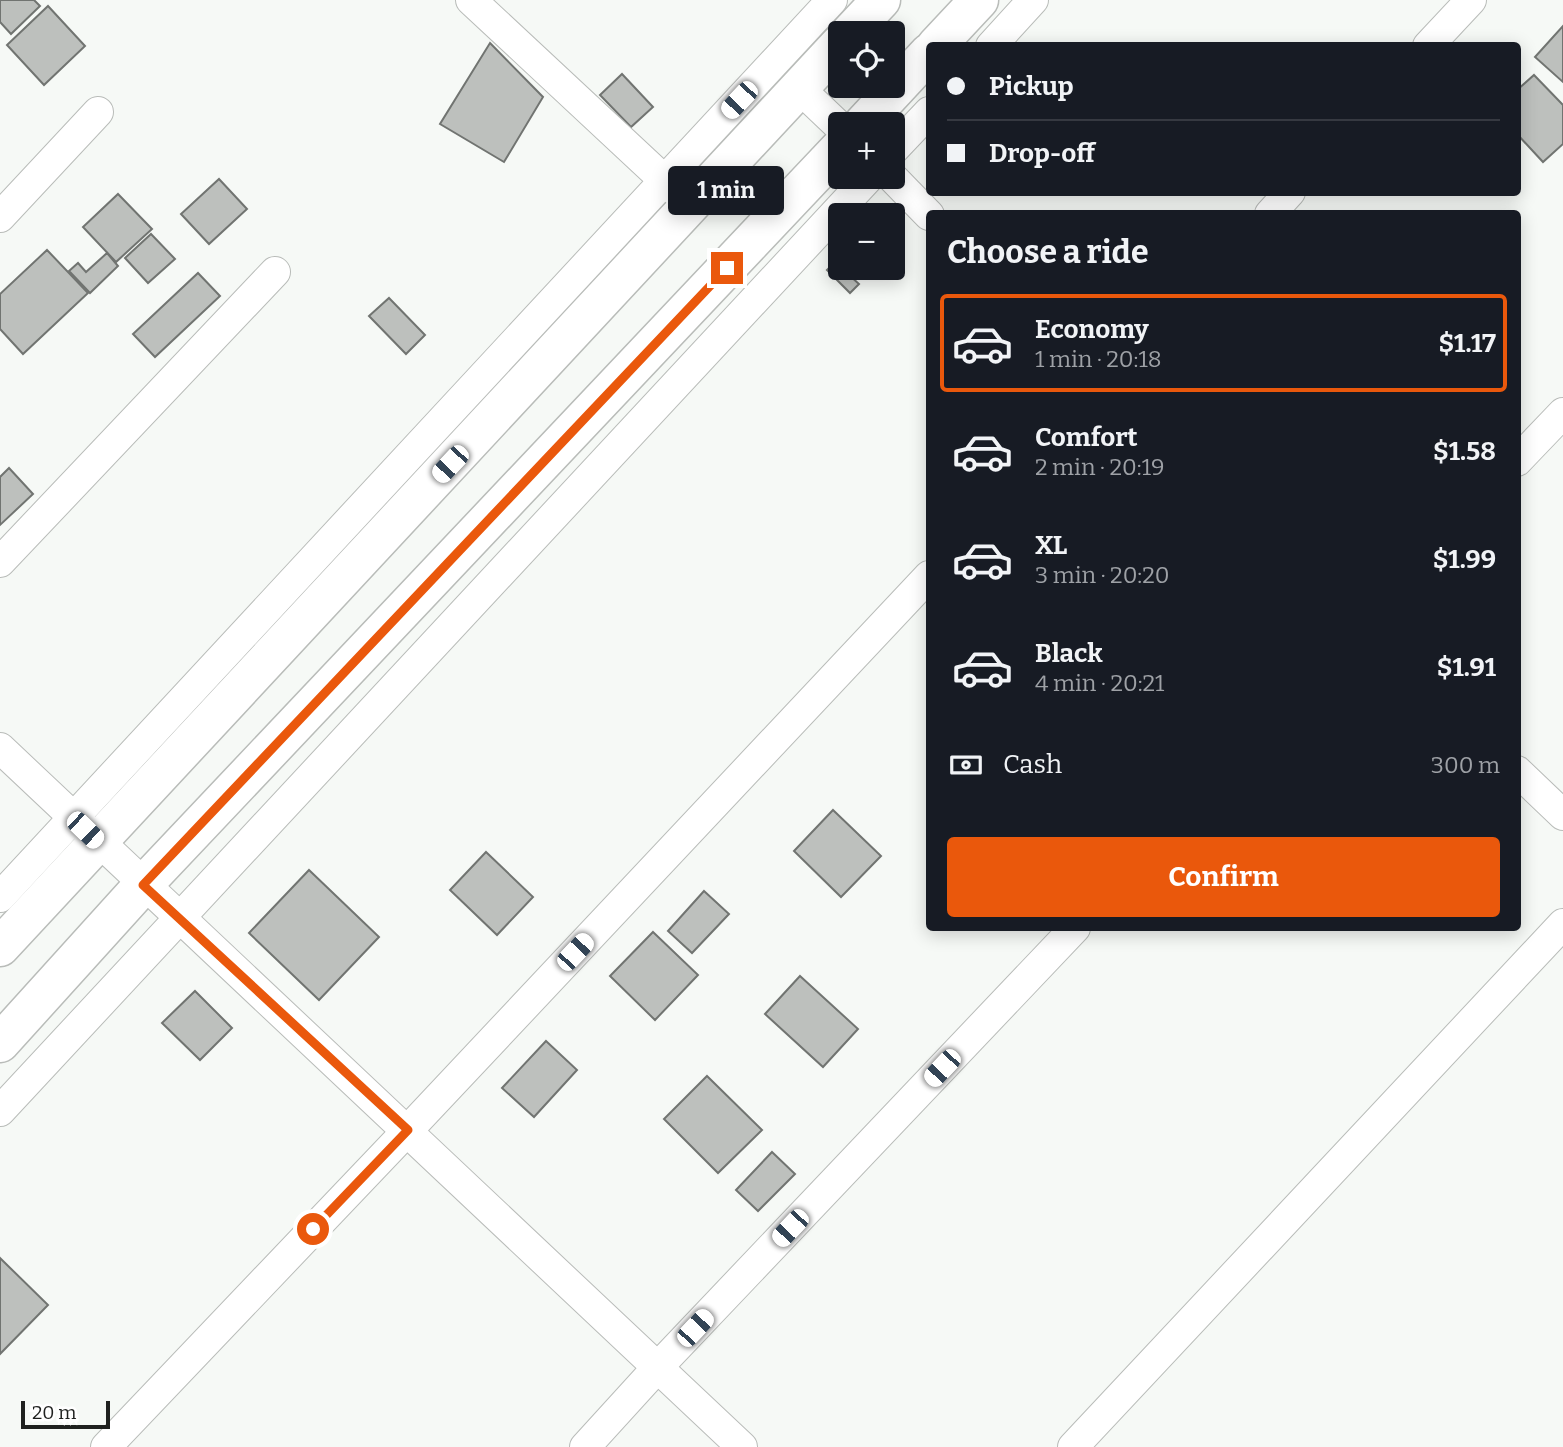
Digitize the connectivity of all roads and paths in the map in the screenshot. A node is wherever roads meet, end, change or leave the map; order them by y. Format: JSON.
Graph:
{"nodes":[{"id":1,"x":471,"y":0,"type":"edge"},
{"id":2,"x":832,"y":0,"type":"edge"},
{"id":3,"x":881,"y":0,"type":"edge"},
{"id":4,"x":979,"y":0,"type":"edge"},
{"id":5,"x":1033,"y":0,"type":"edge"},
{"id":6,"x":1471,"y":0,"type":"edge"},
{"id":7,"x":861,"y":21,"type":"edge"},
{"id":8,"x":940,"y":42,"type":"edge"},
{"id":9,"x":995,"y":42,"type":"edge"},
{"id":10,"x":1432,"y":42,"type":"edge"},
{"id":11,"x":926,"y":56,"type":"edge"},
{"id":12,"x":828,"y":57,"type":"edge"},
{"id":13,"x":799,"y":88,"type":"junction"},
{"id":14,"x":98,"y":112,"type":"dead end"},
{"id":15,"x":874,"y":112,"type":"edge"},
{"id":16,"x":926,"y":114,"type":"edge"},
{"id":17,"x":828,"y":116,"type":"edge"},
{"id":18,"x":905,"y":137,"type":"edge"},
{"id":19,"x":828,"y":161,"type":"edge"},
{"id":20,"x":858,"y":189,"type":"edge"},
{"id":21,"x":904,"y":189,"type":"edge"},
{"id":22,"x":678,"y":192,"type":"junction"},
{"id":23,"x":1286,"y":196,"type":"edge"},
{"id":24,"x":1274,"y":210,"type":"edge"},
{"id":25,"x":926,"y":212,"type":"edge"},
{"id":26,"x":0,"y":217,"type":"edge"},
{"id":27,"x":275,"y":272,"type":"dead end"},
{"id":28,"x":1563,"y":413,"type":"edge"},
{"id":29,"x":1521,"y":457,"type":"edge"},
{"id":30,"x":0,"y":562,"type":"edge"},
{"id":31,"x":926,"y":579,"type":"edge"},
{"id":32,"x":0,"y":748,"type":"edge"},
{"id":33,"x":1521,"y":775,"type":"edge"},
{"id":34,"x":1563,"y":815,"type":"edge"},
{"id":35,"x":85,"y":830,"type":"junction"},
{"id":36,"x":143,"y":885,"type":"junction"},
{"id":37,"x":0,"y":897,"type":"edge"},
{"id":38,"x":179,"y":919,"type":"junction"},
{"id":39,"x":1563,"y":923,"type":"edge"},
{"id":40,"x":1072,"y":931,"type":"edge"},
{"id":41,"x":0,"y":947,"type":"edge"},
{"id":42,"x":0,"y":1043,"type":"edge"},
{"id":43,"x":0,"y":1111,"type":"edge"},
{"id":44,"x":408,"y":1130,"type":"junction"},
{"id":45,"x":657,"y":1368,"type":"junction"},
{"id":46,"x":106,"y":1447,"type":"edge"},
{"id":47,"x":585,"y":1447,"type":"edge"},
{"id":48,"x":741,"y":1447,"type":"edge"},
{"id":49,"x":1073,"y":1447,"type":"edge"}],
"edges":[{"from":1,"to":22,"type":"street"},
{"from":2,"to":22,"type":"street"},
{"from":3,"to":7,"type":"main road"},
{"from":4,"to":8,"type":"main road"},
{"from":5,"to":9,"type":"street"},
{"from":6,"to":10,"type":"street"},
{"from":11,"to":15,"type":"main road"},
{"from":12,"to":13,"type":"main road"},
{"from":13,"to":17,"type":"street"},
{"from":13,"to":22,"type":"main road"},
{"from":14,"to":26,"type":"street"},
{"from":16,"to":18,"type":"street"},
{"from":19,"to":36,"type":"main road"},
{"from":20,"to":38,"type":"street"},
{"from":21,"to":25,"type":"street"},
{"from":22,"to":35,"type":"main road"},
{"from":23,"to":24,"type":"street"},
{"from":27,"to":30,"type":"street"},
{"from":28,"to":29,"type":"street"},
{"from":31,"to":44,"type":"street"},
{"from":32,"to":35,"type":"street"},
{"from":33,"to":34,"type":"street"},
{"from":35,"to":36,"type":"street"},
{"from":35,"to":37,"type":"street"},
{"from":35,"to":41,"type":"main road"},
{"from":36,"to":38,"type":"street"},
{"from":36,"to":42,"type":"main road"},
{"from":38,"to":43,"type":"street"},
{"from":38,"to":44,"type":"street"},
{"from":39,"to":49,"type":"street"},
{"from":40,"to":45,"type":"street"},
{"from":44,"to":45,"type":"street"},
{"from":44,"to":46,"type":"street"},
{"from":45,"to":47,"type":"street"},
{"from":45,"to":48,"type":"street"}]}
